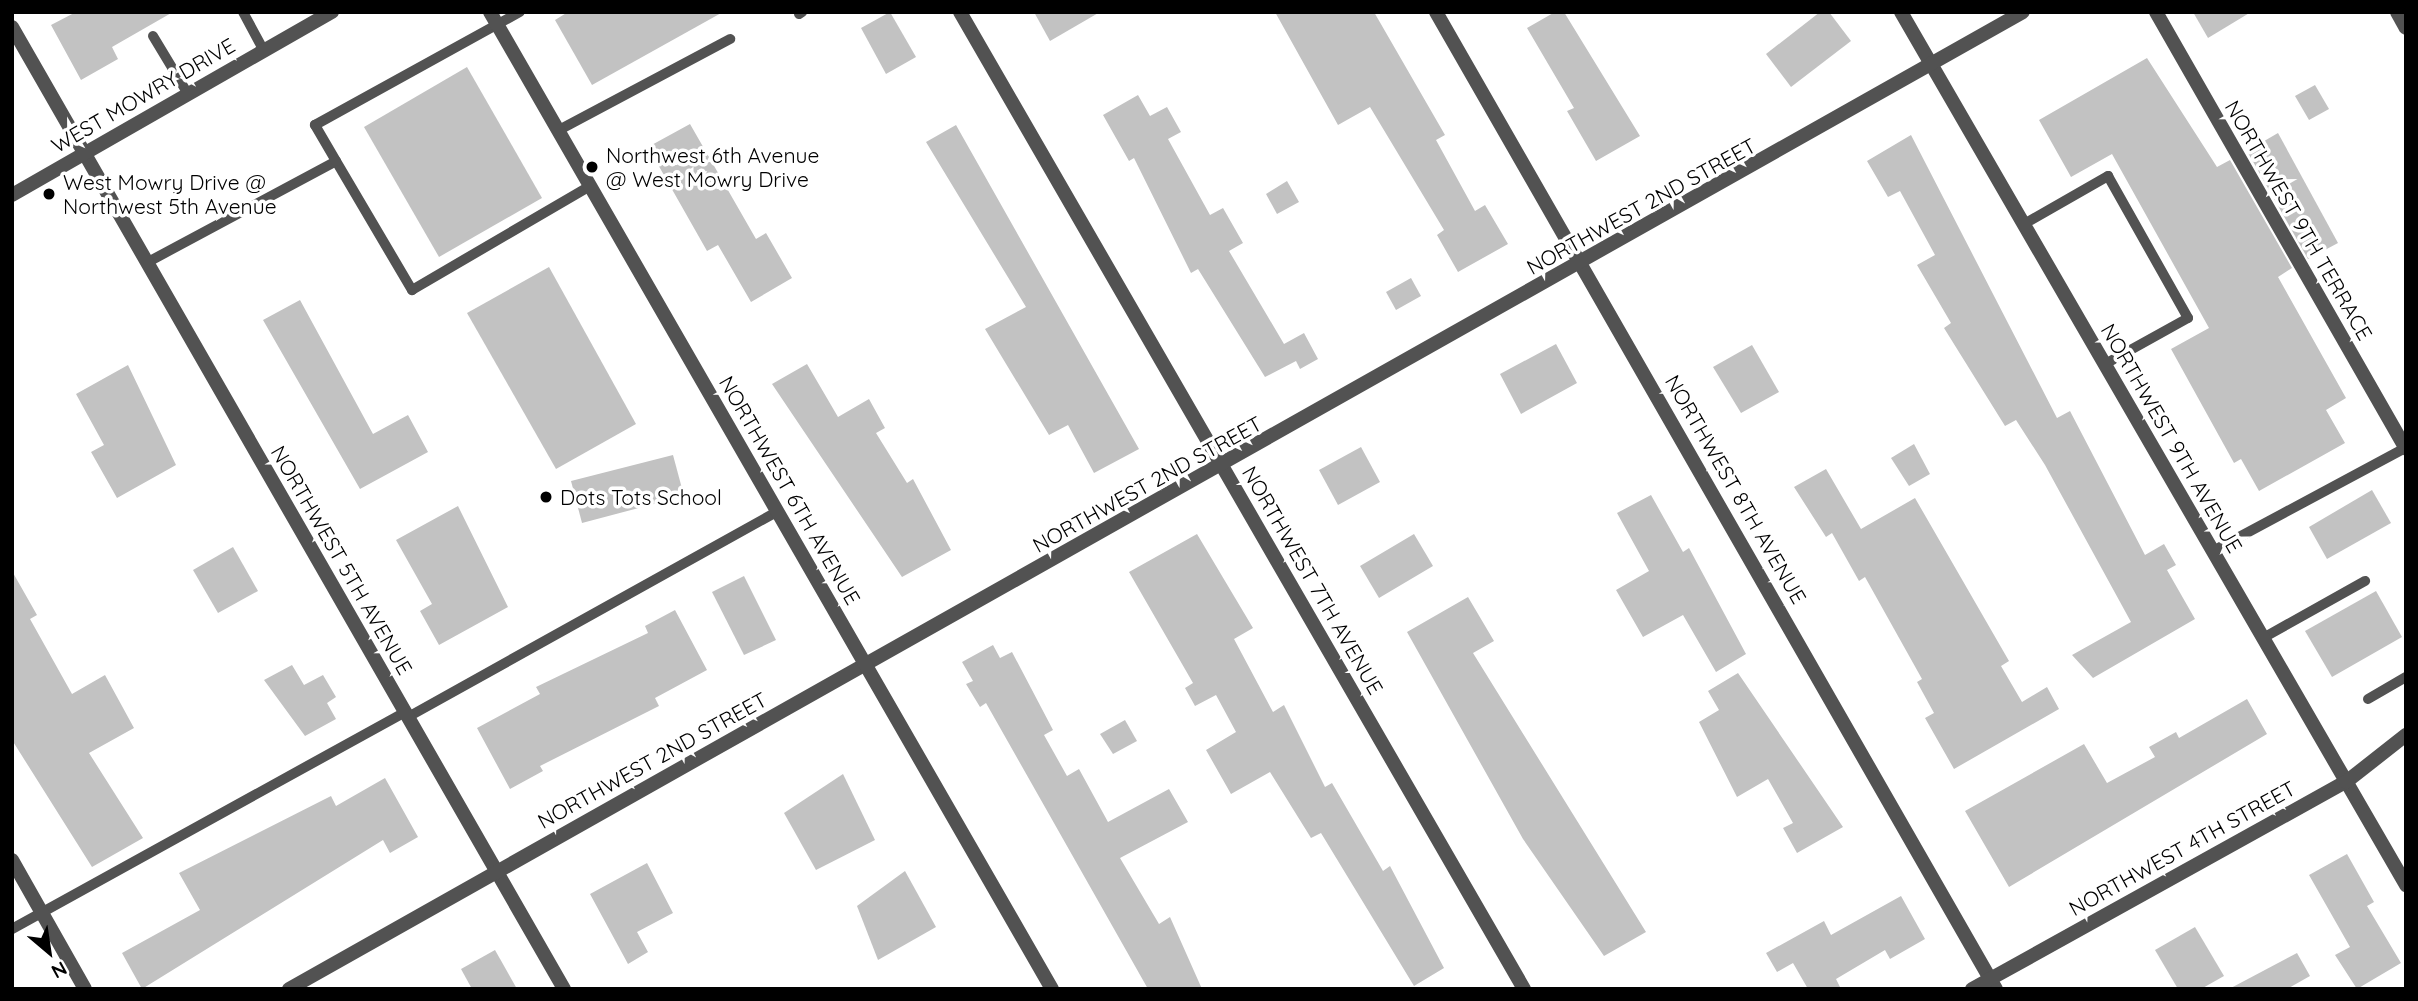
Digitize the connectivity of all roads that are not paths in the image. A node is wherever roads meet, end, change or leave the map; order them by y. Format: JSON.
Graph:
{"nodes":[{"id":1,"x":243,"y":12,"type":"edge"},
{"id":2,"x":332,"y":12,"type":"edge"},
{"id":3,"x":520,"y":12,"type":"edge"},
{"id":4,"x":960,"y":12,"type":"edge"},
{"id":5,"x":1436,"y":12,"type":"edge"},
{"id":6,"x":1901,"y":12,"type":"edge"},
{"id":7,"x":2023,"y":12,"type":"edge"},
{"id":8,"x":2156,"y":12,"type":"edge"},
{"id":9,"x":2397,"y":12,"type":"edge"},
{"id":10,"x":494,"y":19,"type":"edge"},
{"id":11,"x":12,"y":27,"type":"edge"},
{"id":12,"x":2406,"y":28,"type":"edge"},
{"id":13,"x":153,"y":36,"type":"dead end"},
{"id":14,"x":730,"y":39,"type":"dead end"},
{"id":15,"x":264,"y":51,"type":"junction"},
{"id":16,"x":1932,"y":66,"type":"junction"},
{"id":17,"x":188,"y":94,"type":"junction"},
{"id":18,"x":559,"y":131,"type":"junction"},
{"id":19,"x":85,"y":152,"type":"junction"},
{"id":20,"x":336,"y":161,"type":"junction"},
{"id":21,"x":590,"y":186,"type":"junction"},
{"id":22,"x":12,"y":195,"type":"edge"},
{"id":23,"x":2024,"y":224,"type":"junction"},
{"id":24,"x":148,"y":262,"type":"junction"},
{"id":25,"x":1582,"y":262,"type":"junction"},
{"id":26,"x":2105,"y":364,"type":"junction"},
{"id":27,"x":2405,"y":449,"type":"edge"},
{"id":28,"x":1223,"y":466,"type":"junction"},
{"id":29,"x":778,"y":511,"type":"junction"},
{"id":30,"x":2213,"y":551,"type":"junction"},
{"id":31,"x":2365,"y":581,"type":"dead end"},
{"id":32,"x":2263,"y":638,"type":"junction"},
{"id":33,"x":867,"y":665,"type":"junction"},
{"id":34,"x":2406,"y":677,"type":"edge"},
{"id":35,"x":2368,"y":699,"type":"dead end"},
{"id":36,"x":406,"y":714,"type":"junction"},
{"id":37,"x":2406,"y":735,"type":"edge"},
{"id":38,"x":2346,"y":782,"type":"junction"},
{"id":39,"x":12,"y":860,"type":"edge"},
{"id":40,"x":495,"y":869,"type":"junction"},
{"id":41,"x":2406,"y":885,"type":"edge"},
{"id":42,"x":42,"y":912,"type":"junction"},
{"id":43,"x":12,"y":929,"type":"edge"},
{"id":44,"x":1993,"y":984,"type":"edge"},
{"id":45,"x":85,"y":989,"type":"edge"},
{"id":46,"x":289,"y":989,"type":"edge"},
{"id":47,"x":564,"y":989,"type":"edge"},
{"id":48,"x":1052,"y":989,"type":"edge"},
{"id":49,"x":1524,"y":989,"type":"edge"},
{"id":50,"x":1972,"y":989,"type":"edge"}],
"edges":[{"from":1,"to":15,"type":"lane"},
{"from":2,"to":15,"type":"street","name":"WEST MOWRY DRIVE"},
{"from":3,"to":10,"type":"lane"},
{"from":4,"to":28,"type":"street","name":"NORTHWEST 7TH AVENUE"},
{"from":5,"to":25,"type":"street","name":"NORTHWEST 8TH AVENUE"},
{"from":6,"to":16,"type":"street","name":"NORTHWEST 9TH AVENUE"},
{"from":7,"to":16,"type":"street","name":"NORTHWEST 2ND STREET"},
{"from":8,"to":27,"type":"street","name":"NORTHWEST 9TH TERRACE"},
{"from":9,"to":12,"type":"street"},
{"from":10,"to":18,"type":"street","name":"NORTHWEST 6TH AVENUE"},
{"from":10,"to":20,"type":"lane"},
{"from":11,"to":19,"type":"street","name":"NORTHWEST 5TH AVENUE"},
{"from":13,"to":17,"type":"lane"},
{"from":14,"to":18,"type":"lane"},
{"from":15,"to":17,"type":"street","name":"WEST MOWRY DRIVE"},
{"from":16,"to":23,"type":"street","name":"NORTHWEST 9TH AVENUE"},
{"from":16,"to":25,"type":"street","name":"NORTHWEST 2ND STREET"},
{"from":17,"to":19,"type":"street","name":"WEST MOWRY DRIVE"},
{"from":18,"to":21,"type":"street","name":"NORTHWEST 6TH AVENUE"},
{"from":19,"to":22,"type":"street","name":"WEST MOWRY DRIVE"},
{"from":19,"to":24,"type":"street","name":"NORTHWEST 5TH AVENUE"},
{"from":20,"to":21,"type":"lane"},
{"from":20,"to":24,"type":"lane"},
{"from":21,"to":29,"type":"street","name":"NORTHWEST 6TH AVENUE"},
{"from":23,"to":26,"type":"street","name":"NORTHWEST 9TH AVENUE"},
{"from":23,"to":26,"type":"lane"},
{"from":24,"to":36,"type":"street","name":"NORTHWEST 5TH AVENUE"},
{"from":25,"to":28,"type":"street","name":"NORTHWEST 2ND STREET"},
{"from":25,"to":44,"type":"street","name":"NORTHWEST 8TH AVENUE"},
{"from":26,"to":30,"type":"street","name":"NORTHWEST 9TH AVENUE"},
{"from":27,"to":30,"type":"lane"},
{"from":28,"to":33,"type":"street","name":"NORTHWEST 2ND STREET"},
{"from":28,"to":49,"type":"street","name":"NORTHWEST 7TH AVENUE"},
{"from":29,"to":33,"type":"street","name":"NORTHWEST 6TH AVENUE"},
{"from":29,"to":36,"type":"lane"},
{"from":30,"to":32,"type":"street","name":"NORTHWEST 9TH AVENUE"},
{"from":31,"to":32,"type":"lane"},
{"from":32,"to":38,"type":"street","name":"NORTHWEST 9TH AVENUE"},
{"from":33,"to":40,"type":"street","name":"NORTHWEST 2ND STREET"},
{"from":33,"to":48,"type":"street","name":"NORTHWEST 6TH AVENUE"},
{"from":34,"to":35,"type":"lane"},
{"from":36,"to":40,"type":"street","name":"NORTHWEST 5TH AVENUE"},
{"from":36,"to":42,"type":"lane"},
{"from":37,"to":38,"type":"street","name":"NORTHWEST 4TH STREET"},
{"from":38,"to":41,"type":"street","name":"NORTHWEST 9TH AVENUE"},
{"from":38,"to":44,"type":"street","name":"NORTHWEST 4TH STREET"},
{"from":39,"to":42,"type":"street"},
{"from":40,"to":46,"type":"street","name":"NORTHWEST 2ND STREET"},
{"from":40,"to":47,"type":"street","name":"NORTHWEST 5TH AVENUE"},
{"from":42,"to":43,"type":"lane"},
{"from":42,"to":45,"type":"street"},
{"from":44,"to":50,"type":"street","name":"NORTHWEST 4TH STREET"}]}
